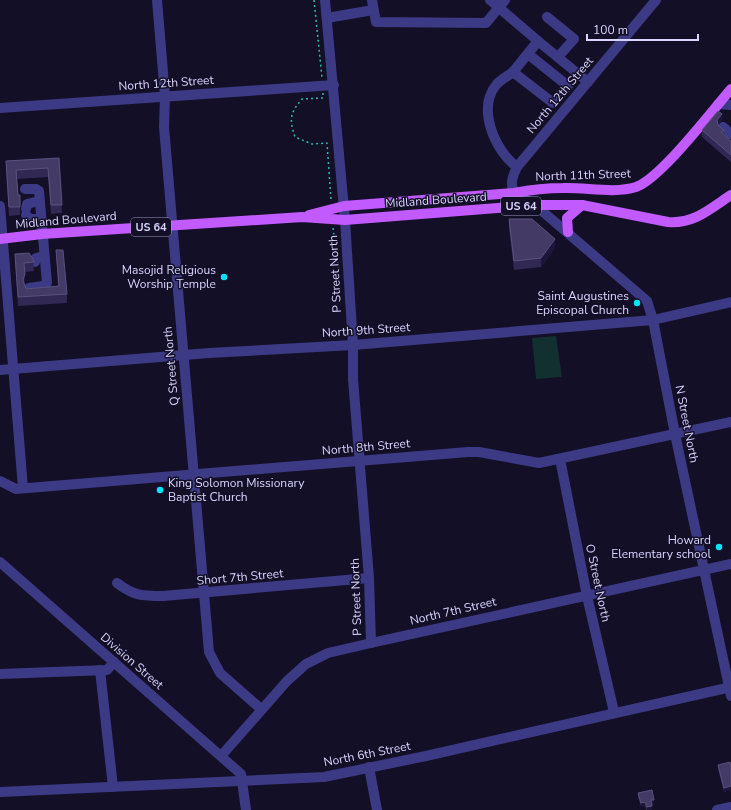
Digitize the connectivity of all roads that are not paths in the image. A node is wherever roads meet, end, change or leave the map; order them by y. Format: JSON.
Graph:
{"nodes":[{"id":1,"x":157,"y":0,"type":"edge"},
{"id":2,"x":325,"y":0,"type":"edge"},
{"id":3,"x":490,"y":0,"type":"edge"},
{"id":4,"x":656,"y":0,"type":"edge"},
{"id":5,"x":501,"y":4,"type":"edge"},
{"id":6,"x":373,"y":5,"type":"edge"},
{"id":7,"x":547,"y":17,"type":"dead end"},
{"id":8,"x":327,"y":18,"type":"junction"},
{"id":9,"x":538,"y":41,"type":"junction"},
{"id":10,"x":528,"y":54,"type":"junction"},
{"id":11,"x":558,"y":57,"type":"junction"},
{"id":12,"x":513,"y":72,"type":"junction"},
{"id":13,"x":588,"y":82,"type":"junction"},
{"id":14,"x":334,"y":86,"type":"junction"},
{"id":15,"x":731,"y":89,"type":"edge"},
{"id":16,"x":564,"y":91,"type":"junction"},
{"id":17,"x":165,"y":96,"type":"junction"},
{"id":18,"x":574,"y":99,"type":"junction"},
{"id":19,"x":718,"y":104,"type":"junction"},
{"id":20,"x":731,"y":105,"type":"edge"},
{"id":21,"x":0,"y":108,"type":"edge"},
{"id":22,"x":720,"y":124,"type":"edge"},
{"id":23,"x":517,"y":167,"type":"junction"},
{"id":24,"x":25,"y":189,"type":"dead end"},
{"id":25,"x":514,"y":193,"type":"junction"},
{"id":26,"x":731,"y":195,"type":"edge"},
{"id":27,"x":39,"y":201,"type":"junction"},
{"id":28,"x":535,"y":205,"type":"junction"},
{"id":29,"x":0,"y":206,"type":"edge"},
{"id":30,"x":344,"y":206,"type":"junction"},
{"id":31,"x":582,"y":206,"type":"junction"},
{"id":32,"x":302,"y":217,"type":"junction"},
{"id":33,"x":40,"y":218,"type":"junction"},
{"id":34,"x":345,"y":220,"type":"junction"},
{"id":35,"x":172,"y":225,"type":"junction"},
{"id":36,"x":568,"y":232,"type":"junction"},
{"id":37,"x":42,"y":234,"type":"junction"},
{"id":38,"x":1,"y":239,"type":"edge"},
{"id":39,"x":29,"y":288,"type":"edge"},
{"id":40,"x":731,"y":302,"type":"edge"},
{"id":41,"x":653,"y":320,"type":"junction"},
{"id":42,"x":353,"y":345,"type":"junction"},
{"id":43,"x":183,"y":356,"type":"junction"},
{"id":44,"x":13,"y":369,"type":"junction"},
{"id":45,"x":0,"y":370,"type":"edge"},
{"id":46,"x":731,"y":422,"type":"edge"},
{"id":47,"x":675,"y":434,"type":"junction"},
{"id":48,"x":560,"y":459,"type":"junction"},
{"id":49,"x":360,"y":461,"type":"junction"},
{"id":50,"x":193,"y":474,"type":"junction"},
{"id":51,"x":0,"y":481,"type":"edge"},
{"id":52,"x":23,"y":488,"type":"junction"},
{"id":53,"x":0,"y":562,"type":"edge"},
{"id":54,"x":731,"y":564,"type":"edge"},
{"id":55,"x":704,"y":570,"type":"junction"},
{"id":56,"x":369,"y":578,"type":"junction"},
{"id":57,"x":117,"y":583,"type":"dead end"},
{"id":58,"x":203,"y":594,"type":"junction"},
{"id":59,"x":587,"y":596,"type":"junction"},
{"id":60,"x":371,"y":643,"type":"junction"},
{"id":61,"x":114,"y":662,"type":"junction"},
{"id":62,"x":100,"y":670,"type":"junction"},
{"id":63,"x":0,"y":674,"type":"edge"},
{"id":64,"x":730,"y":690,"type":"edge"},
{"id":65,"x":261,"y":709,"type":"junction"},
{"id":66,"x":614,"y":712,"type":"junction"},
{"id":67,"x":221,"y":756,"type":"junction"},
{"id":68,"x":369,"y":767,"type":"junction"},
{"id":69,"x":243,"y":781,"type":"junction"},
{"id":70,"x":114,"y":787,"type":"junction"},
{"id":71,"x":0,"y":792,"type":"edge"},
{"id":72,"x":731,"y":807,"type":"edge"},
{"id":73,"x":246,"y":810,"type":"edge"},
{"id":74,"x":377,"y":810,"type":"edge"},
{"id":75,"x":718,"y":810,"type":"edge"}],
"edges":[{"from":1,"to":17,"type":"street","name":"Q Street North"},
{"from":2,"to":8,"type":"street","name":"P Street North"},
{"from":3,"to":5,"type":"street"},
{"from":4,"to":13,"type":"street","name":"North 12th Street"},
{"from":5,"to":6,"type":"street"},
{"from":5,"to":9,"type":"street"},
{"from":6,"to":8,"type":"street"},
{"from":7,"to":11,"type":"street"},
{"from":8,"to":14,"type":"street","name":"P Street North"},
{"from":9,"to":10,"type":"street"},
{"from":9,"to":11,"type":"street"},
{"from":10,"to":12,"type":"street"},
{"from":10,"to":16,"type":"street"},
{"from":11,"to":13,"type":"street"},
{"from":12,"to":16,"type":"street"},
{"from":12,"to":23,"type":"street"},
{"from":13,"to":18,"type":"street","name":"North 12th Street"},
{"from":14,"to":17,"type":"street","name":"North 12th Street"},
{"from":14,"to":30,"type":"street","name":"P Street North"},
{"from":15,"to":19,"type":"main road","name":"North 11th Street","number":"US 64"},
{"from":16,"to":18,"type":"street"},
{"from":17,"to":21,"type":"street","name":"North 12th Street"},
{"from":17,"to":35,"type":"street","name":"Q Street North"},
{"from":18,"to":23,"type":"street","name":"North 12th Street"},
{"from":19,"to":20,"type":"street"},
{"from":19,"to":22,"type":"main road","name":"North 11th Street","number":"US 64"},
{"from":22,"to":25,"type":"main road","name":"North 11th Street","number":"US 64"},
{"from":23,"to":25,"type":"street","name":"North 12th Street"},
{"from":24,"to":27,"type":"street"},
{"from":25,"to":28,"type":"street","name":"N Street North"},
{"from":25,"to":30,"type":"main road","name":"Midland Boulevard","number":"US 64"},
{"from":26,"to":31,"type":"main road","name":"Midland Boulevard","number":"US 64"},
{"from":27,"to":33,"type":"street"},
{"from":27,"to":33,"type":"street"},
{"from":28,"to":31,"type":"main road","name":"Midland Boulevard","number":"US 64"},
{"from":28,"to":34,"type":"main road","name":"Midland Boulevard","number":"US 64"},
{"from":28,"to":36,"type":"street","name":"N Street North"},
{"from":29,"to":38,"type":"street"},
{"from":30,"to":32,"type":"main road","name":"Midland Boulevard","number":"US 64"},
{"from":30,"to":34,"type":"street","name":"P Street North"},
{"from":31,"to":36,"type":"main road"},
{"from":32,"to":34,"type":"main road","name":"Midland Boulevard","number":"US 64"},
{"from":32,"to":35,"type":"main road","name":"Midland Boulevard","number":"US 64"},
{"from":33,"to":37,"type":"street"},
{"from":34,"to":42,"type":"street","name":"P Street North"},
{"from":35,"to":37,"type":"main road","name":"Midland Boulevard","number":"US 64"},
{"from":35,"to":43,"type":"street","name":"Q Street North"},
{"from":36,"to":41,"type":"street","name":"N Street North"},
{"from":37,"to":38,"type":"main road","name":"Midland Boulevard","number":"US 64"},
{"from":37,"to":39,"type":"street"},
{"from":38,"to":44,"type":"street"},
{"from":40,"to":41,"type":"street","name":"North 9th Street"},
{"from":41,"to":42,"type":"street","name":"North 9th Street"},
{"from":41,"to":47,"type":"street","name":"N Street North"},
{"from":42,"to":43,"type":"street","name":"North 9th Street"},
{"from":42,"to":49,"type":"street","name":"P Street North"},
{"from":43,"to":44,"type":"street","name":"North 9th Street"},
{"from":43,"to":50,"type":"street","name":"Q Street North"},
{"from":44,"to":45,"type":"street","name":"North 9th Street"},
{"from":44,"to":52,"type":"street"},
{"from":46,"to":47,"type":"street","name":"North 8th Street"},
{"from":47,"to":48,"type":"street","name":"North 8th Street"},
{"from":47,"to":55,"type":"street","name":"N Street North"},
{"from":48,"to":49,"type":"street","name":"North 8th Street"},
{"from":48,"to":59,"type":"street","name":"O Street North"},
{"from":49,"to":50,"type":"street","name":"North 8th Street"},
{"from":49,"to":56,"type":"street","name":"P Street North"},
{"from":50,"to":52,"type":"street","name":"North 8th Street"},
{"from":50,"to":58,"type":"street","name":"Q Street North"},
{"from":51,"to":52,"type":"street","name":"North 8th Street"},
{"from":53,"to":61,"type":"street","name":"Division Street"},
{"from":54,"to":55,"type":"street","name":"North 7th Street"},
{"from":55,"to":59,"type":"street","name":"North 7th Street"},
{"from":55,"to":64,"type":"street","name":"N Street North"},
{"from":56,"to":58,"type":"street","name":"Short 7th Street"},
{"from":56,"to":60,"type":"street","name":"P Street North"},
{"from":57,"to":58,"type":"street","name":"Short 7th Street"},
{"from":58,"to":65,"type":"street","name":"Q Street North"},
{"from":59,"to":60,"type":"street","name":"North 7th Street"},
{"from":59,"to":66,"type":"street","name":"O Street North"},
{"from":60,"to":65,"type":"street","name":"North 7th Street"},
{"from":61,"to":62,"type":"street"},
{"from":61,"to":67,"type":"street","name":"Division Street"},
{"from":62,"to":63,"type":"street"},
{"from":62,"to":70,"type":"street"},
{"from":64,"to":66,"type":"street","name":"North 6th Street"},
{"from":65,"to":67,"type":"street","name":"North 7th Street"},
{"from":66,"to":68,"type":"street","name":"North 6th Street"},
{"from":67,"to":69,"type":"street","name":"Division Street"},
{"from":68,"to":69,"type":"street","name":"North 6th Street"},
{"from":68,"to":74,"type":"street"},
{"from":69,"to":70,"type":"street","name":"North 6th Street"},
{"from":69,"to":73,"type":"street"},
{"from":70,"to":71,"type":"street","name":"North 6th Street"},
{"from":72,"to":75,"type":"street"}]}
